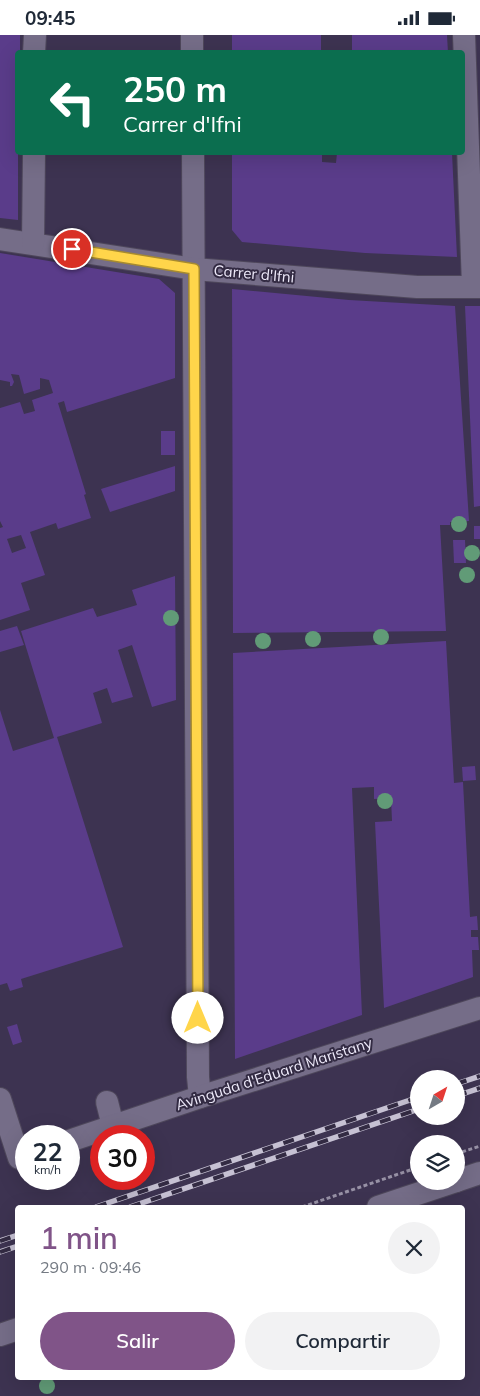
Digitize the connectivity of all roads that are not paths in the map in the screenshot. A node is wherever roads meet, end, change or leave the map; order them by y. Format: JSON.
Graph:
{"nodes":[{"id":1,"x":35,"y":35,"type":"edge"},
{"id":2,"x":192,"y":35,"type":"edge"},
{"id":3,"x":464,"y":35,"type":"edge"},
{"id":4,"x":34,"y":50,"type":"edge"},
{"id":5,"x":192,"y":50,"type":"edge"},
{"id":6,"x":465,"y":50,"type":"edge"},
{"id":7,"x":465,"y":56,"type":"edge"},
{"id":8,"x":34,"y":155,"type":"edge"},
{"id":9,"x":193,"y":155,"type":"edge"},
{"id":10,"x":0,"y":239,"type":"edge"},
{"id":11,"x":33,"y":243,"type":"junction"},
{"id":12,"x":194,"y":269,"type":"junction"},
{"id":13,"x":476,"y":287,"type":"edge"},
{"id":14,"x":480,"y":1008,"type":"edge"},
{"id":15,"x":200,"y":1097,"type":"junction"},
{"id":16,"x":0,"y":1099,"type":"edge"},
{"id":17,"x":107,"y":1102,"type":"dead end"},
{"id":18,"x":113,"y":1125,"type":"edge"},
{"id":19,"x":116,"y":1125,"type":"edge"},
{"id":20,"x":15,"y":1159,"type":"edge"},
{"id":21,"x":480,"y":1173,"type":"edge"},
{"id":22,"x":465,"y":1178,"type":"edge"},
{"id":23,"x":429,"y":1190,"type":"edge"},
{"id":24,"x":384,"y":1205,"type":"edge"},
{"id":25,"x":15,"y":1330,"type":"edge"},
{"id":26,"x":0,"y":1335,"type":"edge"}],
"edges":[{"from":1,"to":4,"type":"street"},
{"from":2,"to":5,"type":"street"},
{"from":3,"to":6,"type":"street"},
{"from":7,"to":13,"type":"street"},
{"from":8,"to":11,"type":"street"},
{"from":9,"to":12,"type":"street"},
{"from":10,"to":11,"type":"street","name":"Carrer d'Ifni"},
{"from":11,"to":12,"type":"street","name":"Carrer d'Ifni"},
{"from":12,"to":13,"type":"street","name":"Carrer d'Ifni"},
{"from":12,"to":15,"type":"street"},
{"from":14,"to":15,"type":"street","name":"Avinguda d'Eduard Maristany"},
{"from":15,"to":19,"type":"street","name":"Avinguda d'Eduard Maristany"},
{"from":16,"to":20,"type":"street"},
{"from":17,"to":18,"type":"street"},
{"from":21,"to":22,"type":"street"},
{"from":23,"to":24,"type":"street"},
{"from":25,"to":26,"type":"street"}]}
